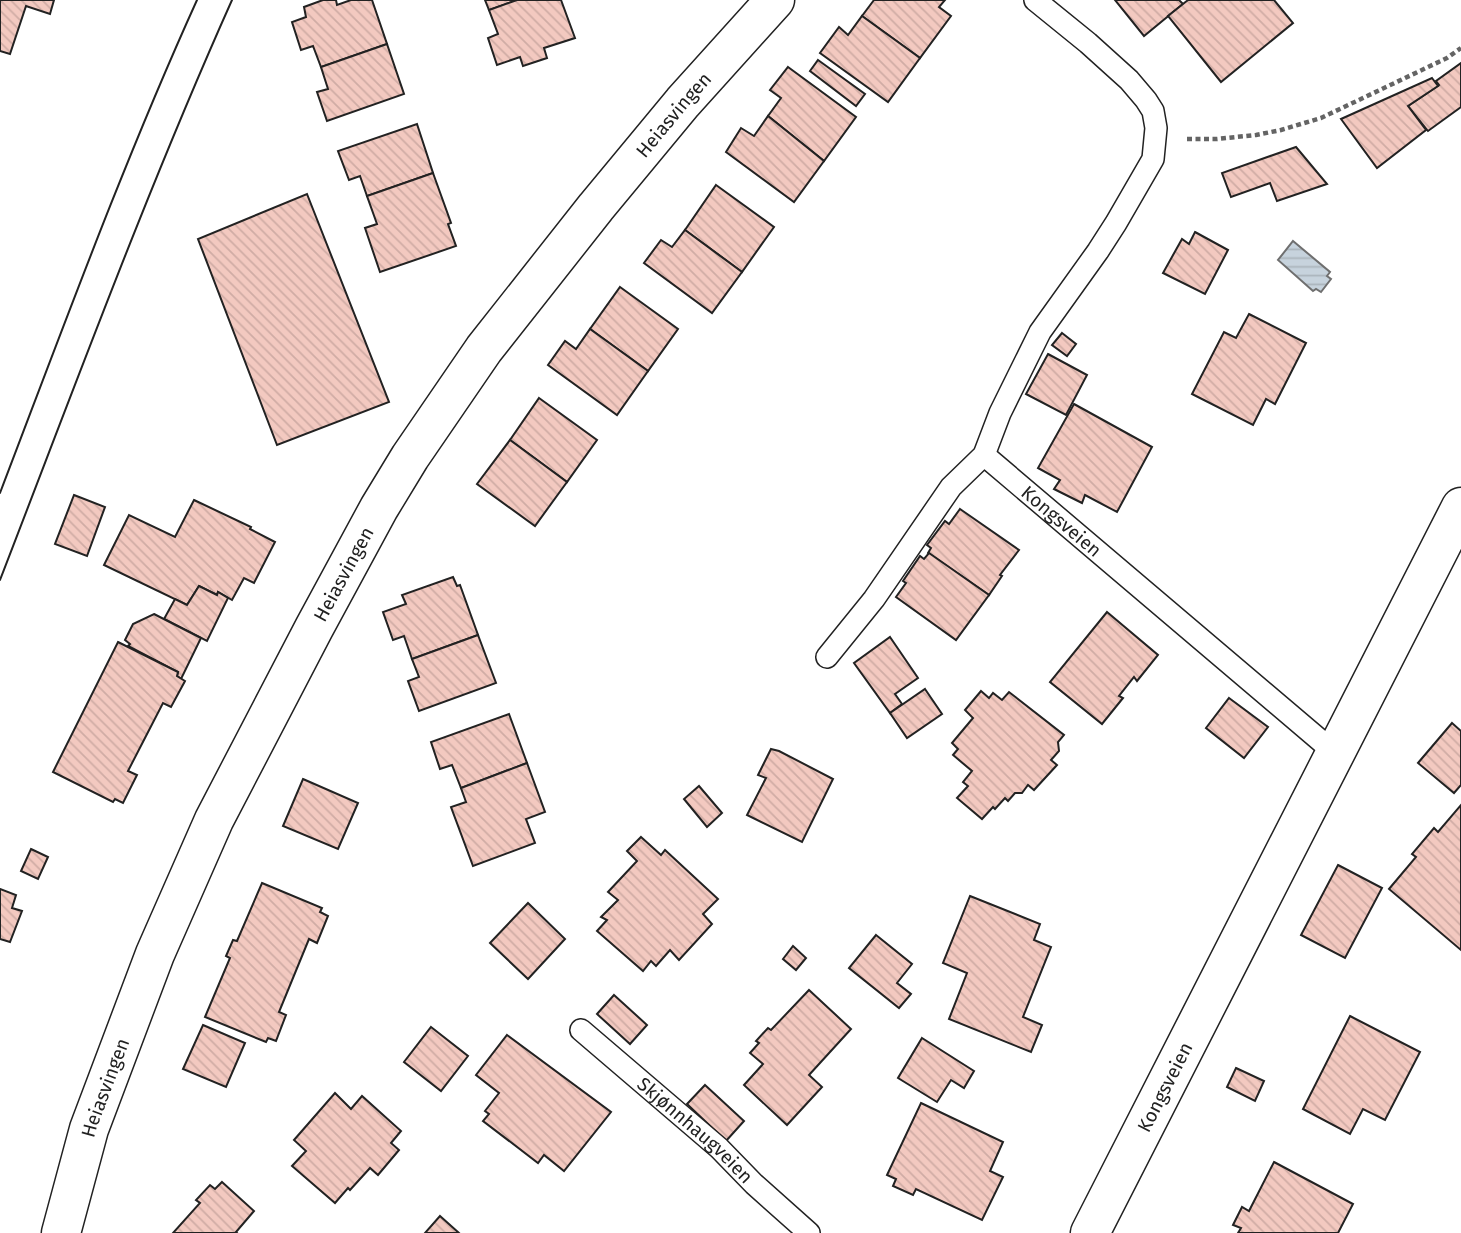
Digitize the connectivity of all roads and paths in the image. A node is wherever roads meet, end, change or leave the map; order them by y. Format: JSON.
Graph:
{"nodes":[{"id":1,"x":775,"y":0,"type":"edge"},
{"id":2,"x":1035,"y":0,"type":"edge"},
{"id":3,"x":1461,"y":48,"type":"edge"},
{"id":4,"x":1155,"y":138,"type":"junction"},
{"id":5,"x":984,"y":455,"type":"junction"},
{"id":6,"x":1461,"y":507,"type":"edge"},
{"id":7,"x":827,"y":657,"type":"dead end"},
{"id":8,"x":1335,"y":753,"type":"junction"},
{"id":9,"x":581,"y":1030,"type":"dead end"},
{"id":10,"x":61,"y":1233,"type":"edge"},
{"id":11,"x":809,"y":1233,"type":"edge"},
{"id":12,"x":1090,"y":1233,"type":"edge"}],
"edges":[{"from":1,"to":10,"type":"street","name":"Heiasvingen"},
{"from":2,"to":4,"type":"lane"},
{"from":3,"to":4,"type":"path"},
{"from":4,"to":5,"type":"lane"},
{"from":5,"to":7,"type":"lane"},
{"from":5,"to":8,"type":"lane","name":"Kongsveien"},
{"from":6,"to":8,"type":"street","name":"Kongsveien"},
{"from":8,"to":12,"type":"street","name":"Kongsveien"},
{"from":9,"to":11,"type":"lane","name":"Skjønnhaugveien"}]}
